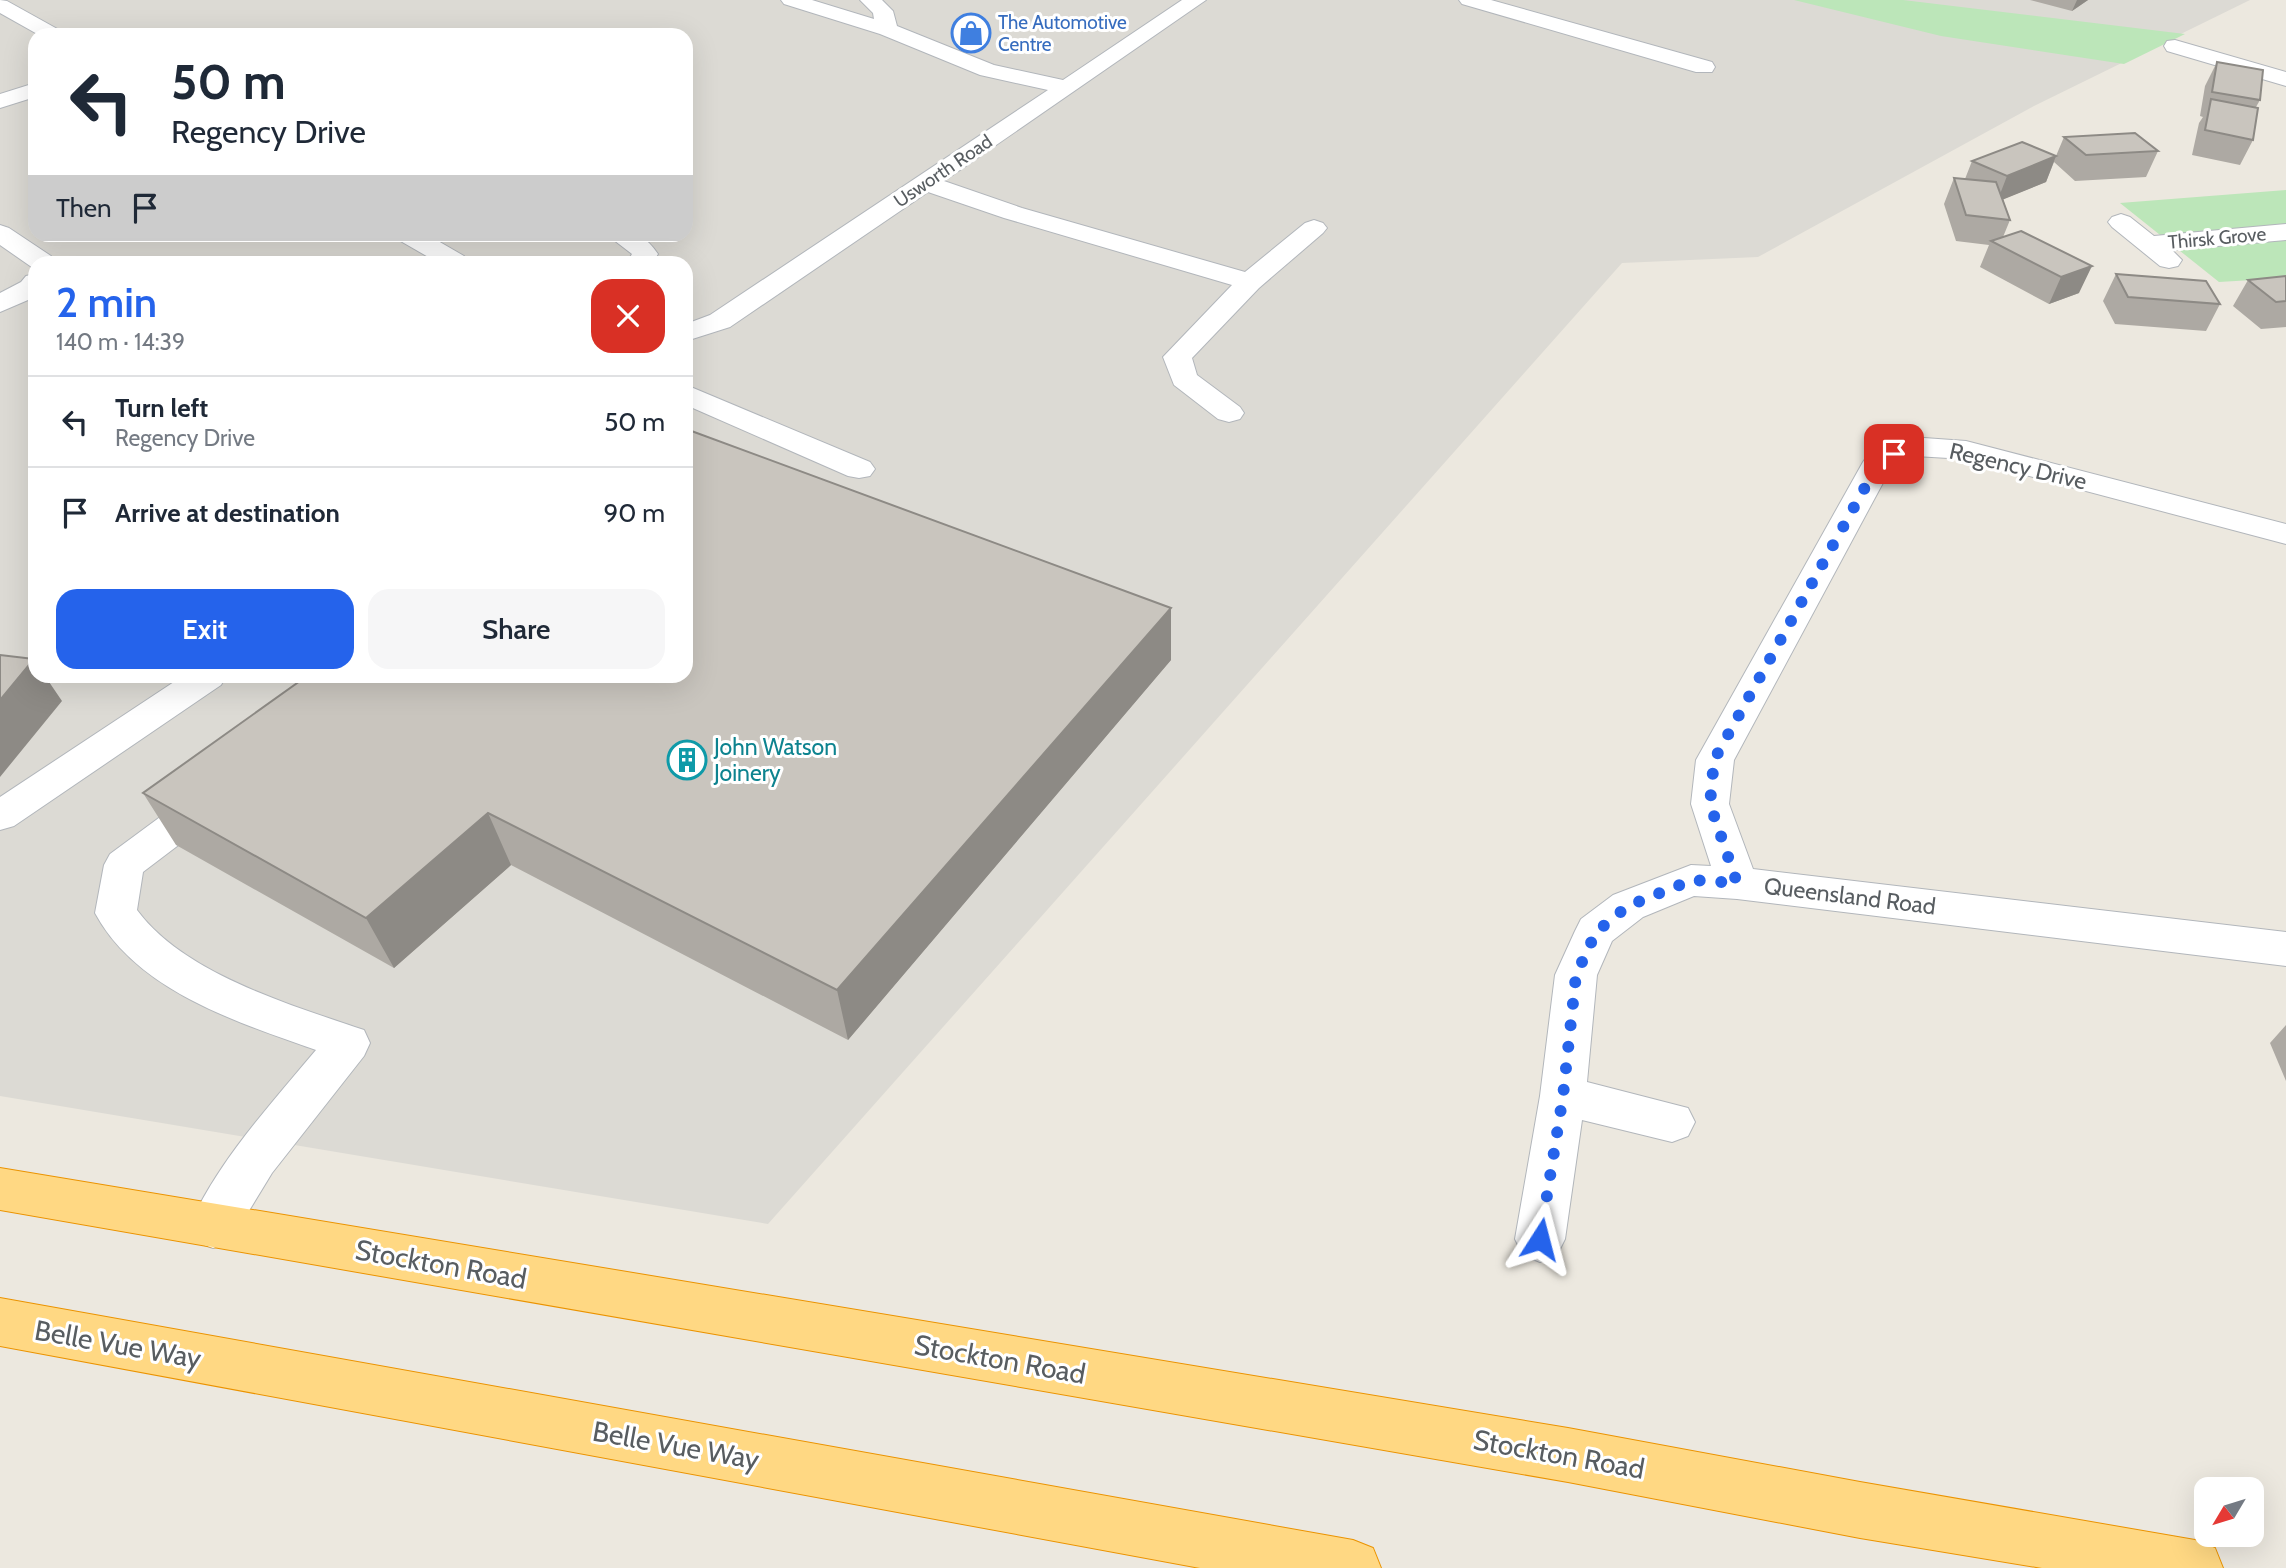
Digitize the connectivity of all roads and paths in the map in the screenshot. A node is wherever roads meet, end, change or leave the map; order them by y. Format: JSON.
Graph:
{"nodes":[{"id":1,"x":6,"y":0,"type":"edge"},
{"id":2,"x":791,"y":0,"type":"edge"},
{"id":3,"x":870,"y":0,"type":"edge"},
{"id":4,"x":1196,"y":0,"type":"edge"},
{"id":5,"x":1469,"y":0,"type":"edge"},
{"id":6,"x":0,"y":3,"type":"edge"},
{"id":7,"x":42,"y":28,"type":"edge"},
{"id":8,"x":887,"y":30,"type":"junction"},
{"id":9,"x":2175,"y":46,"type":"dead end"},
{"id":10,"x":1647,"y":51,"type":"junction"},
{"id":11,"x":1622,"y":67,"type":"dead end"},
{"id":12,"x":1704,"y":67,"type":"dead end"},
{"id":13,"x":2286,"y":79,"type":"edge"},
{"id":14,"x":1066,"y":88,"type":"junction"},
{"id":15,"x":28,"y":92,"type":"edge"},
{"id":16,"x":0,"y":101,"type":"edge"},
{"id":17,"x":926,"y":183,"type":"junction"},
{"id":18,"x":2121,"y":222,"type":"dead end"},
{"id":19,"x":1314,"y":228,"type":"dead end"},
{"id":20,"x":2286,"y":232,"type":"edge"},
{"id":21,"x":0,"y":233,"type":"edge"},
{"id":22,"x":426,"y":242,"type":"edge"},
{"id":23,"x":633,"y":242,"type":"edge"},
{"id":24,"x":2149,"y":244,"type":"junction"},
{"id":25,"x":33,"y":256,"type":"edge"},
{"id":26,"x":446,"y":256,"type":"edge"},
{"id":27,"x":644,"y":256,"type":"edge"},
{"id":28,"x":2177,"y":266,"type":"dead end"},
{"id":29,"x":1250,"y":282,"type":"junction"},
{"id":30,"x":28,"y":290,"type":"edge"},
{"id":31,"x":0,"y":304,"type":"edge"},
{"id":32,"x":693,"y":331,"type":"edge"},
{"id":33,"x":693,"y":397,"type":"edge"},
{"id":34,"x":727,"y":412,"type":"junction"},
{"id":35,"x":1228,"y":413,"type":"dead end"},
{"id":36,"x":696,"y":435,"type":"edge"},
{"id":37,"x":859,"y":469,"type":"dead end"},
{"id":38,"x":2286,"y":534,"type":"edge"},
{"id":39,"x":198,"y":683,"type":"edge"},
{"id":40,"x":234,"y":783,"type":"edge"},
{"id":41,"x":0,"y":816,"type":"edge"},
{"id":42,"x":1737,"y":883,"type":"junction"},
{"id":43,"x":2286,"y":949,"type":"edge"},
{"id":44,"x":1563,"y":1096,"type":"junction"},
{"id":45,"x":1672,"y":1122,"type":"dead end"},
{"id":46,"x":0,"y":1189,"type":"edge"},
{"id":47,"x":213,"y":1226,"type":"junction"},
{"id":48,"x":1540,"y":1239,"type":"dead end"},
{"id":49,"x":0,"y":1322,"type":"edge"},
{"id":50,"x":2004,"y":1550,"type":"edge"},
{"id":51,"x":1353,"y":1568,"type":"edge"},
{"id":52,"x":2195,"y":1568,"type":"edge"}],
"edges":[{"from":1,"to":6,"type":"street"},
{"from":2,"to":8,"type":"street"},
{"from":3,"to":8,"type":"street"},
{"from":4,"to":14,"type":"street","name":"Usworth Road"},
{"from":5,"to":10,"type":"street"},
{"from":6,"to":7,"type":"street"},
{"from":8,"to":14,"type":"street"},
{"from":9,"to":13,"type":"street"},
{"from":10,"to":11,"type":"street"},
{"from":10,"to":12,"type":"street"},
{"from":14,"to":17,"type":"street","name":"Usworth Road"},
{"from":15,"to":16,"type":"street"},
{"from":17,"to":29,"type":"street"},
{"from":17,"to":32,"type":"street","name":"Usworth Road"},
{"from":18,"to":24,"type":"street","name":"Thirsk Grove"},
{"from":19,"to":29,"type":"street"},
{"from":20,"to":24,"type":"street","name":"Thirsk Grove"},
{"from":21,"to":25,"type":"street"},
{"from":22,"to":26,"type":"street"},
{"from":23,"to":27,"type":"street"},
{"from":24,"to":28,"type":"street","name":"Thirsk Grove"},
{"from":29,"to":35,"type":"street"},
{"from":30,"to":31,"type":"street"},
{"from":33,"to":34,"type":"street"},
{"from":34,"to":36,"type":"street"},
{"from":34,"to":37,"type":"street"},
{"from":38,"to":42,"type":"street","name":"Regency Drive"},
{"from":39,"to":41,"type":"street"},
{"from":40,"to":47,"type":"street"},
{"from":42,"to":43,"type":"street","name":"Queensland Road"},
{"from":42,"to":44,"type":"street","name":"Queensland Road"},
{"from":44,"to":45,"type":"street"},
{"from":44,"to":48,"type":"street","name":"Queensland Road"},
{"from":46,"to":47,"type":"highway","name":"Stockton Road"},
{"from":47,"to":50,"type":"highway","name":"Stockton Road"},
{"from":49,"to":51,"type":"highway","name":"Belle Vue Way"},
{"from":50,"to":52,"type":"highway","name":"Stockton Road"}]}
